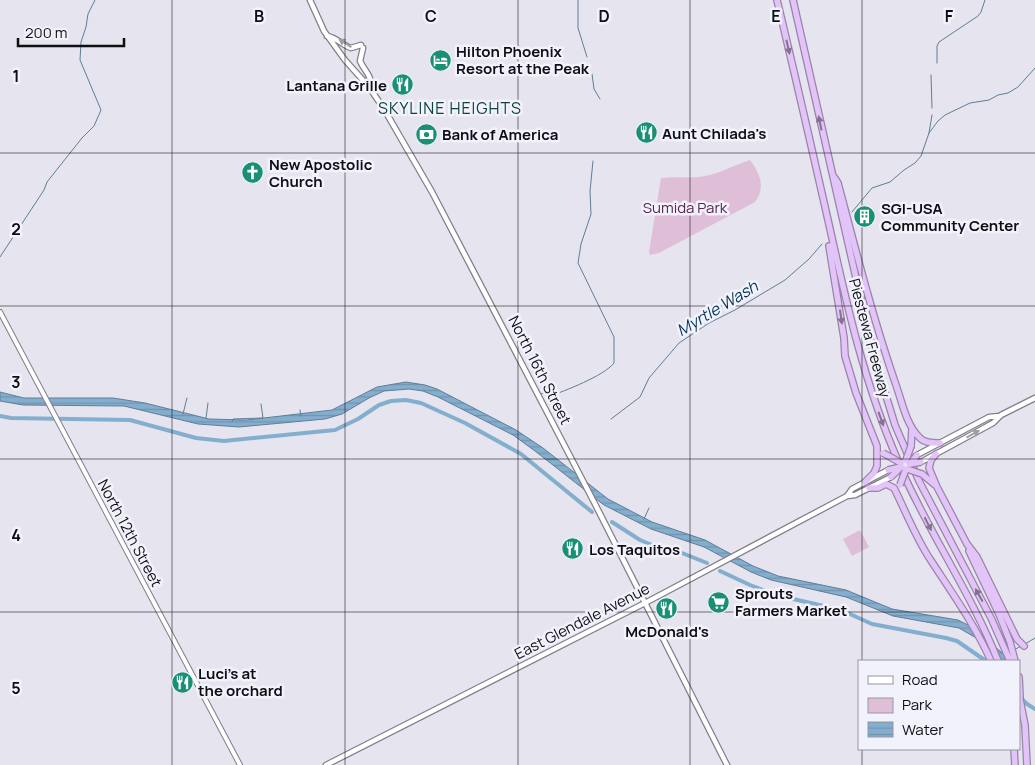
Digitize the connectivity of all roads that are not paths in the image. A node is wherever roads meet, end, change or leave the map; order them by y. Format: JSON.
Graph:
{"nodes":[{"id":1,"x":310,"y":0,"type":"edge"},
{"id":2,"x":777,"y":0,"type":"edge"},
{"id":3,"x":793,"y":0,"type":"edge"},
{"id":4,"x":328,"y":36,"type":"junction"},
{"id":5,"x":370,"y":89,"type":"junction"},
{"id":6,"x":831,"y":171,"type":"junction"},
{"id":7,"x":818,"y":178,"type":"junction"},
{"id":8,"x":0,"y":312,"type":"edge"},
{"id":9,"x":1035,"y":398,"type":"edge"},
{"id":10,"x":1001,"y":415,"type":"junction"},
{"id":11,"x":912,"y":427,"type":"junction"},
{"id":12,"x":940,"y":443,"type":"junction"},
{"id":13,"x":877,"y":446,"type":"junction"},
{"id":14,"x":936,"y":454,"type":"junction"},
{"id":15,"x":917,"y":455,"type":"joint"},
{"id":16,"x":921,"y":462,"type":"joint"},
{"id":17,"x":905,"y":466,"type":"junction"},
{"id":18,"x":888,"y":470,"type":"joint"},
{"id":19,"x":892,"y":476,"type":"joint"},
{"id":20,"x":865,"y":482,"type":"junction"},
{"id":21,"x":937,"y":487,"type":"junction"},
{"id":22,"x":869,"y":488,"type":"junction"},
{"id":23,"x":847,"y":496,"type":"junction"},
{"id":24,"x":900,"y":500,"type":"junction"},
{"id":25,"x":967,"y":544,"type":"junction"},
{"id":26,"x":645,"y":603,"type":"junction"},
{"id":27,"x":1024,"y":646,"type":"dead end"},
{"id":28,"x":991,"y":660,"type":"edge"},
{"id":29,"x":998,"y":660,"type":"edge"},
{"id":30,"x":1010,"y":660,"type":"edge"},
{"id":31,"x":1015,"y":660,"type":"edge"},
{"id":32,"x":1020,"y":690,"type":"edge"},
{"id":33,"x":1020,"y":698,"type":"edge"},
{"id":34,"x":1021,"y":702,"type":"junction"},
{"id":35,"x":1014,"y":750,"type":"edge"},
{"id":36,"x":240,"y":765,"type":"edge"},
{"id":37,"x":326,"y":765,"type":"edge"},
{"id":38,"x":727,"y":765,"type":"edge"},
{"id":39,"x":1015,"y":765,"type":"edge"},
{"id":40,"x":1027,"y":765,"type":"edge"}],
"edges":[{"from":1,"to":4,"type":"main road","name":"North 16th Street"},
{"from":2,"to":7,"type":"highway","name":"Piestewa Freeway","one_way":true},
{"from":6,"to":3,"type":"highway","name":"Piestewa Freeway","one_way":true},
{"from":4,"to":5,"type":"main road","name":"North 16th Street"},
{"from":5,"to":4,"type":"main road","one_way":true},
{"from":5,"to":26,"type":"main road","name":"North 16th Street"},
{"from":6,"to":11,"type":"highway"},
{"from":30,"to":6,"type":"highway","name":"Piestewa Freeway","one_way":true},
{"from":7,"to":13,"type":"highway","one_way":true},
{"from":7,"to":29,"type":"highway","name":"Piestewa Freeway","one_way":true},
{"from":8,"to":36,"type":"street","name":"North 12th Street"},
{"from":9,"to":10,"type":"main road"},
{"from":10,"to":12,"type":"main road"},
{"from":14,"to":10,"type":"main road","one_way":true},
{"from":11,"to":12,"type":"highway"},
{"from":11,"to":17,"type":"highway","bridge":true},
{"from":12,"to":15,"type":"main road"},
{"from":13,"to":17,"type":"highway","bridge":true},
{"from":13,"to":20,"type":"highway"},
{"from":14,"to":16,"type":"main road"},
{"from":14,"to":21,"type":"highway"},
{"from":15,"to":17,"type":"highway","bridge":true},
{"from":16,"to":17,"type":"highway","bridge":true},
{"from":17,"to":18,"type":"highway","bridge":true},
{"from":17,"to":19,"type":"highway","bridge":true},
{"from":17,"to":21,"type":"highway","bridge":true},
{"from":17,"to":24,"type":"highway","bridge":true},
{"from":18,"to":20,"type":"main road","name":"East Glendale Avenue"},
{"from":19,"to":22,"type":"main road","name":"East Glendale Avenue"},
{"from":20,"to":23,"type":"main road","name":"East Glendale Avenue"},
{"from":21,"to":25,"type":"highway"},
{"from":22,"to":23,"type":"main road","name":"East Glendale Avenue"},
{"from":22,"to":24,"type":"highway"},
{"from":23,"to":26,"type":"main road","name":"East Glendale Avenue"},
{"from":24,"to":28,"type":"highway"},
{"from":25,"to":27,"type":"highway"},
{"from":25,"to":31,"type":"highway"},
{"from":26,"to":37,"type":"main road","name":"East Glendale Avenue"},
{"from":26,"to":38,"type":"main road","name":"North 16th Street"},
{"from":32,"to":34,"type":"highway"},
{"from":33,"to":34,"type":"highway"},
{"from":34,"to":40,"type":"highway"},
{"from":35,"to":39,"type":"highway"}]}
